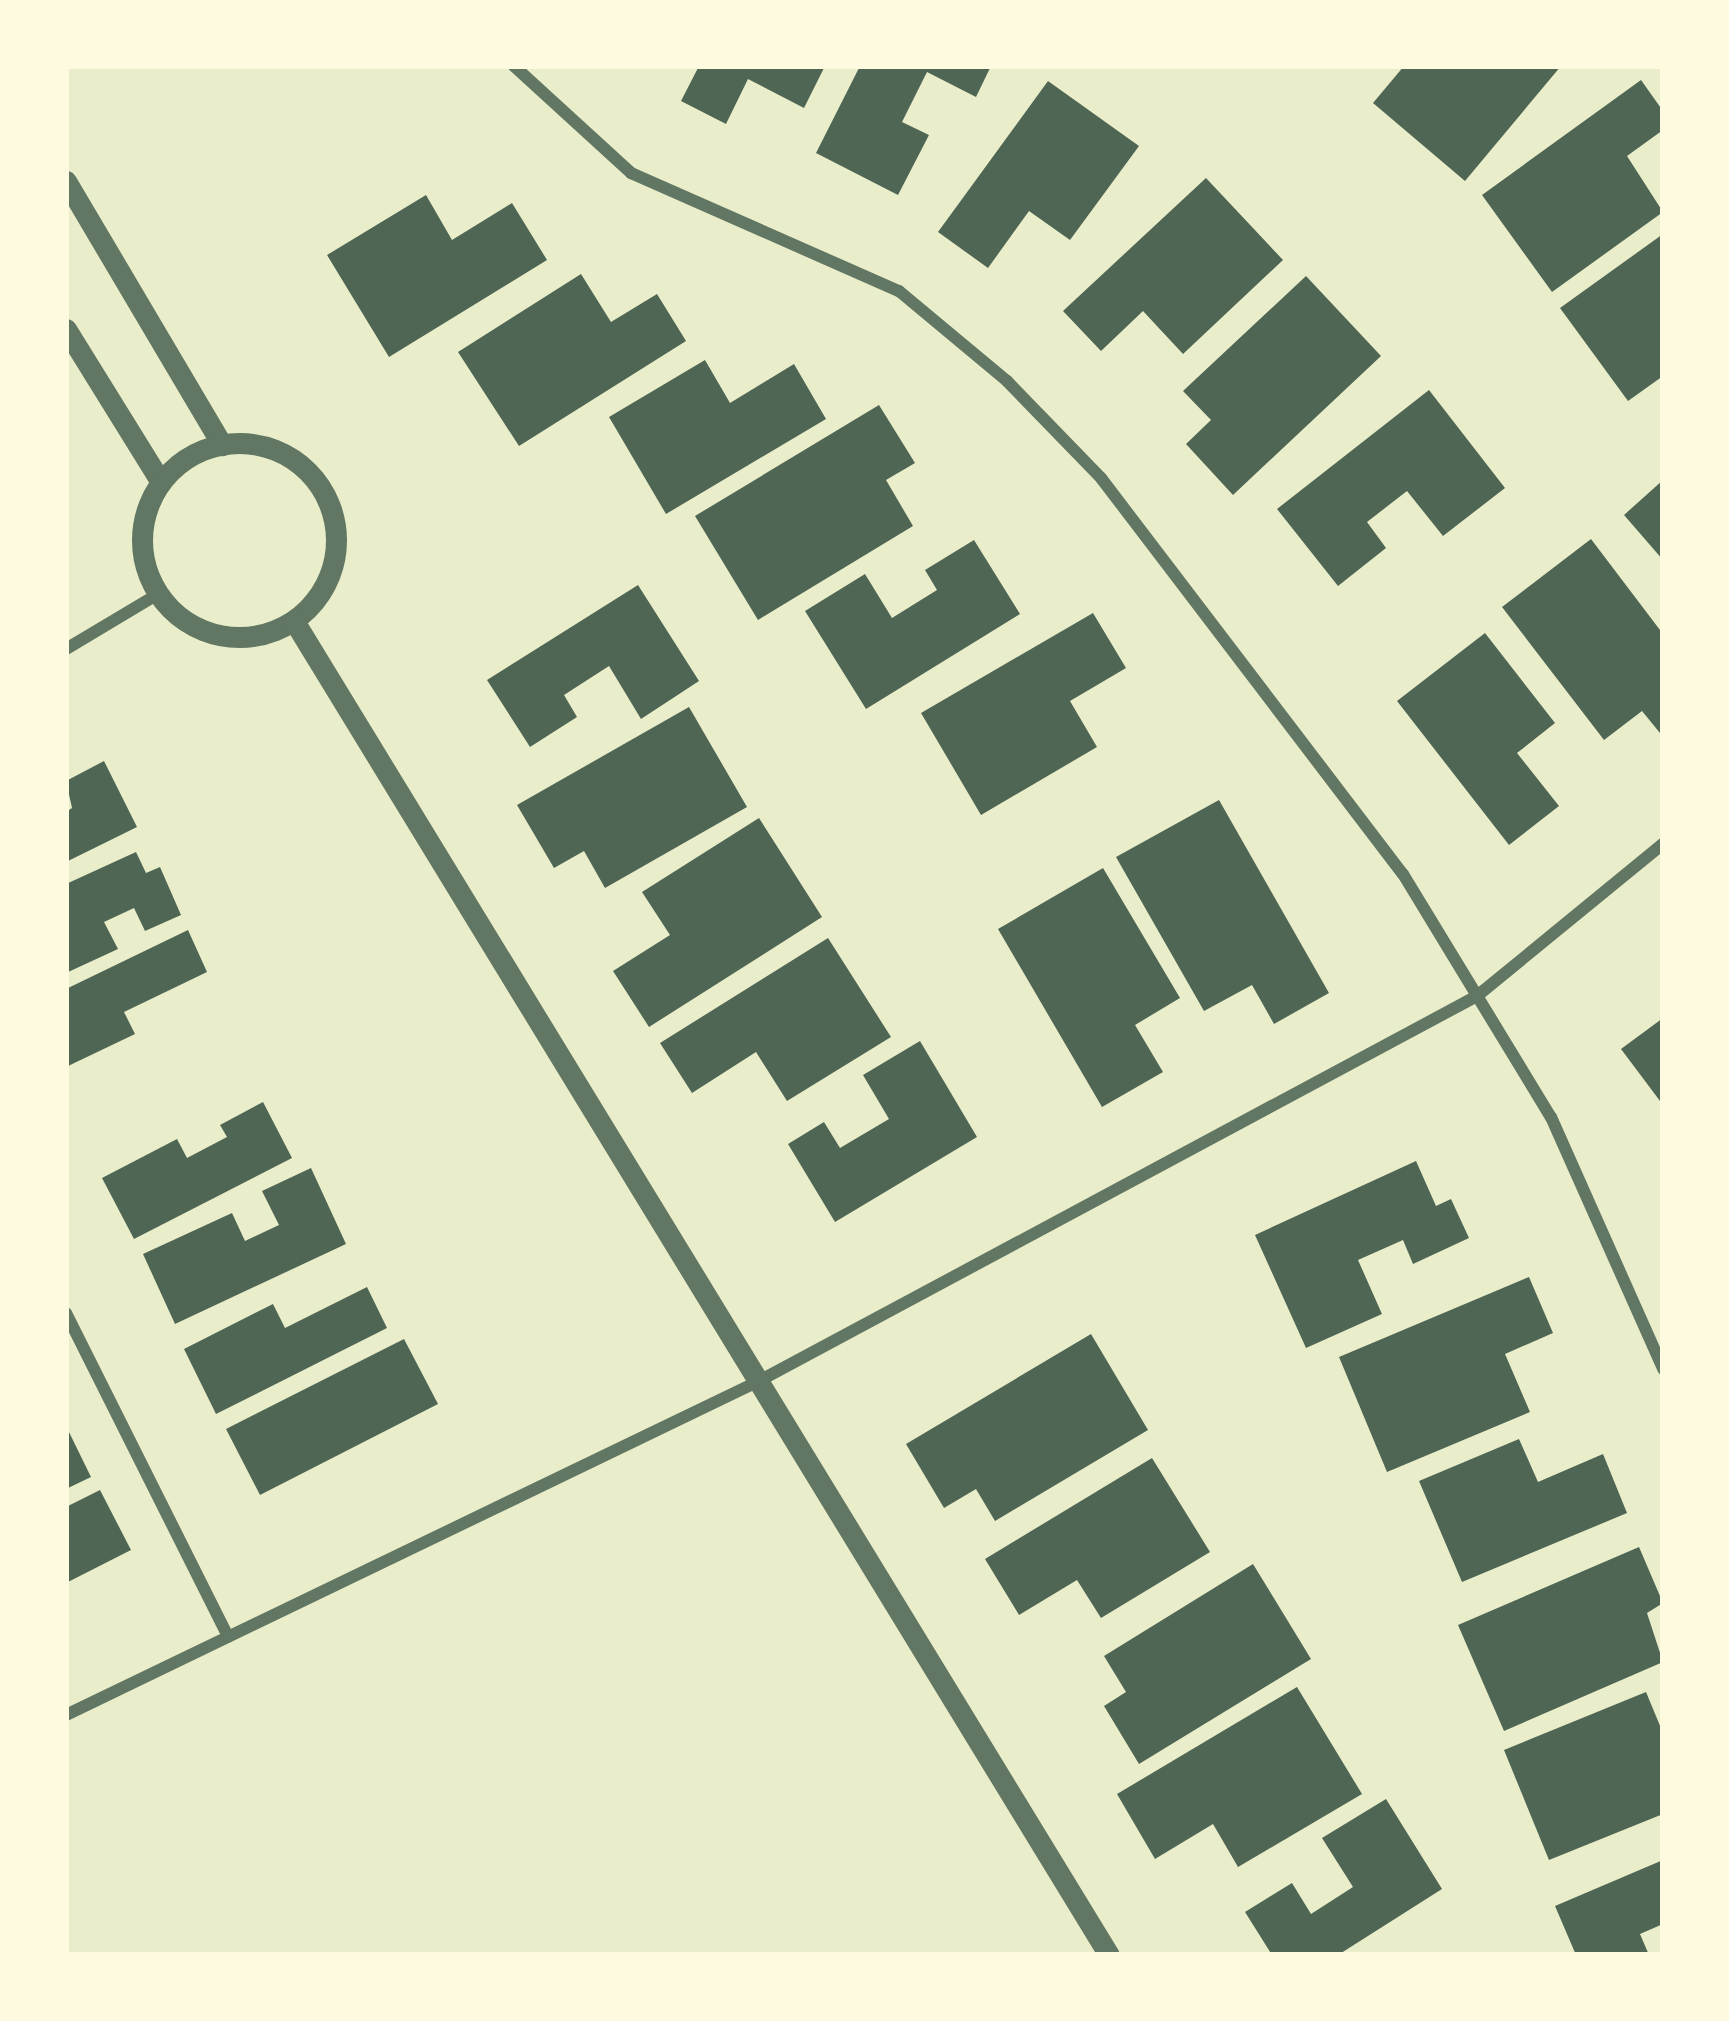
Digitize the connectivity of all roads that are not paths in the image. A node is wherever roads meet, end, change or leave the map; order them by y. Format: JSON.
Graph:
{"nodes":[{"id":1,"x":514,"y":66,"type":"edge"},
{"id":2,"x":66,"y":181,"type":"edge"},
{"id":3,"x":66,"y":329,"type":"edge"},
{"id":4,"x":222,"y":445,"type":"junction"},
{"id":5,"x":161,"y":482,"type":"junction"},
{"id":6,"x":158,"y":595,"type":"junction"},
{"id":7,"x":294,"y":621,"type":"junction"},
{"id":8,"x":66,"y":649,"type":"edge"},
{"id":9,"x":1663,"y":844,"type":"edge"},
{"id":10,"x":1478,"y":996,"type":"junction"},
{"id":11,"x":66,"y":1313,"type":"edge"},
{"id":12,"x":1663,"y":1370,"type":"edge"},
{"id":13,"x":759,"y":1381,"type":"junction"},
{"id":14,"x":228,"y":1637,"type":"junction"},
{"id":15,"x":66,"y":1715,"type":"edge"},
{"id":16,"x":1109,"y":1955,"type":"edge"}],
"edges":[{"from":1,"to":10,"type":"street"},
{"from":2,"to":4,"type":"street"},
{"from":3,"to":5,"type":"street"},
{"from":4,"to":5,"type":"street"},
{"from":4,"to":7,"type":"street"},
{"from":5,"to":6,"type":"street"},
{"from":6,"to":7,"type":"street"},
{"from":6,"to":8,"type":"street"},
{"from":7,"to":13,"type":"street"},
{"from":9,"to":10,"type":"street"},
{"from":10,"to":12,"type":"street"},
{"from":10,"to":13,"type":"street"},
{"from":11,"to":14,"type":"street"},
{"from":13,"to":14,"type":"street"},
{"from":13,"to":16,"type":"street"},
{"from":14,"to":15,"type":"street"}]}
